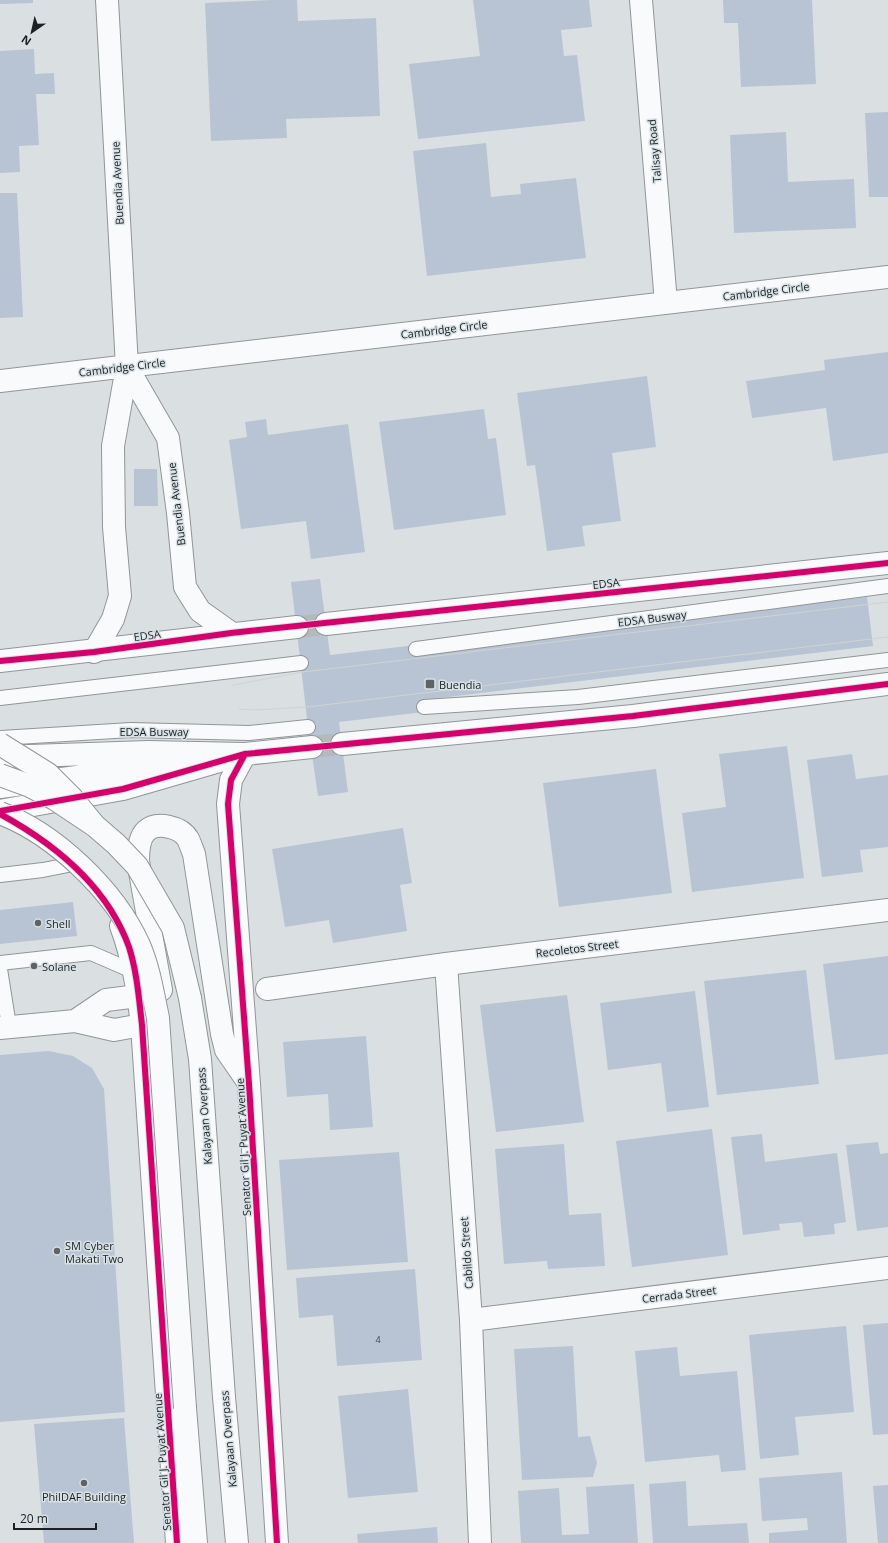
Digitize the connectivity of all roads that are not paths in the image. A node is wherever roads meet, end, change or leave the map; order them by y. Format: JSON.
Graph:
{"nodes":[{"id":1,"x":107,"y":0,"type":"edge"},
{"id":2,"x":641,"y":0,"type":"edge"},
{"id":3,"x":888,"y":277,"type":"edge"},
{"id":4,"x":666,"y":303,"type":"junction"},
{"id":5,"x":127,"y":366,"type":"junction"},
{"id":6,"x":0,"y":381,"type":"edge"},
{"id":7,"x":888,"y":563,"type":"edge"},
{"id":8,"x":888,"y":586,"type":"edge"},
{"id":9,"x":326,"y":624,"type":"tunnel mouth"},
{"id":10,"x":297,"y":627,"type":"tunnel mouth"},
{"id":11,"x":231,"y":634,"type":"junction"},
{"id":12,"x":416,"y":649,"type":"dead end"},
{"id":13,"x":94,"y":652,"type":"junction"},
{"id":14,"x":888,"y":660,"type":"edge"},
{"id":15,"x":0,"y":662,"type":"edge"},
{"id":16,"x":301,"y":663,"type":"dead end"},
{"id":17,"x":888,"y":684,"type":"edge"},
{"id":18,"x":0,"y":698,"type":"edge"},
{"id":19,"x":424,"y":707,"type":"dead end"},
{"id":20,"x":310,"y":737,"type":"joint"},
{"id":21,"x":0,"y":738,"type":"edge"},
{"id":22,"x":0,"y":744,"type":"edge"},
{"id":23,"x":342,"y":744,"type":"tunnel mouth"},
{"id":24,"x":245,"y":754,"type":"junction"},
{"id":25,"x":0,"y":757,"type":"edge"},
{"id":26,"x":0,"y":775,"type":"edge"},
{"id":27,"x":0,"y":787,"type":"edge"},
{"id":28,"x":0,"y":813,"type":"edge"},
{"id":29,"x":94,"y":825,"type":"junction"},
{"id":30,"x":73,"y":864,"type":"junction"},
{"id":31,"x":0,"y":875,"type":"edge"},
{"id":32,"x":888,"y":910,"type":"edge"},
{"id":33,"x":0,"y":963,"type":"edge"},
{"id":34,"x":446,"y":964,"type":"junction"},
{"id":35,"x":0,"y":969,"type":"edge"},
{"id":36,"x":135,"y":972,"type":"junction"},
{"id":37,"x":267,"y":988,"type":"dead end"},
{"id":38,"x":138,"y":996,"type":"junction"},
{"id":39,"x":75,"y":1021,"type":"junction"},
{"id":40,"x":142,"y":1025,"type":"junction"},
{"id":41,"x":4,"y":1027,"type":"edge"},
{"id":42,"x":249,"y":1084,"type":"junction"},
{"id":43,"x":145,"y":1090,"type":"junction"},
{"id":44,"x":888,"y":1268,"type":"edge"},
{"id":45,"x":471,"y":1320,"type":"junction"},
{"id":46,"x":178,"y":1543,"type":"edge"},
{"id":47,"x":196,"y":1543,"type":"edge"},
{"id":48,"x":237,"y":1543,"type":"edge"},
{"id":49,"x":277,"y":1543,"type":"edge"},
{"id":50,"x":480,"y":1543,"type":"edge"}],
"edges":[{"from":1,"to":5,"type":"main road","name":"Buendia Avenue"},
{"from":2,"to":4,"type":"main road","name":"Talisay Road"},
{"from":3,"to":4,"type":"main road","name":"Cambridge Circle"},
{"from":4,"to":5,"type":"main road","name":"Cambridge Circle"},
{"from":5,"to":6,"type":"main road","name":"Cambridge Circle"},
{"from":5,"to":11,"type":"main road","name":"Buendia Avenue"},
{"from":5,"to":13,"type":"main road","name":"Buendia Avenue"},
{"from":7,"to":9,"type":"main road","name":"EDSA"},
{"from":8,"to":12,"type":"lane","name":"EDSA Busway"},
{"from":10,"to":11,"type":"main road","name":"EDSA"},
{"from":11,"to":13,"type":"main road","name":"EDSA"},
{"from":13,"to":15,"type":"main road","name":"EDSA"},
{"from":14,"to":19,"type":"lane"},
{"from":16,"to":18,"type":"lane"},
{"from":17,"to":23,"type":"main road"},
{"from":20,"to":21,"type":"lane","name":"EDSA Busway"},
{"from":20,"to":24,"type":"main road"},
{"from":22,"to":29,"type":"main road","bridge":true},
{"from":24,"to":25,"type":"main road"},
{"from":24,"to":27,"type":"main road"},
{"from":24,"to":28,"type":"main road"},
{"from":24,"to":42,"type":"main road","name":"Senator Gil J. Puyat Avenue"},
{"from":26,"to":29,"type":"main road","name":"Kalayaan Overpass","bridge":true},
{"from":28,"to":30,"type":"main road","name":"Senator Gil J. Puyat Avenue"},
{"from":28,"to":47,"type":"main road","bridge":true},
{"from":29,"to":48,"type":"main road","name":"Kalayaan Overpass","bridge":true},
{"from":30,"to":31,"type":"lane"},
{"from":30,"to":36,"type":"main road","name":"Senator Gil J. Puyat Avenue"},
{"from":32,"to":34,"type":"main road","name":"Recoletos Street"},
{"from":33,"to":36,"type":"lane"},
{"from":34,"to":37,"type":"main road","name":"Recoletos Street"},
{"from":34,"to":45,"type":"main road","name":"Cabildo Street"},
{"from":35,"to":41,"type":"lane"},
{"from":36,"to":38,"type":"main road","name":"Senator Gil J. Puyat Avenue"},
{"from":38,"to":39,"type":"main road"},
{"from":38,"to":40,"type":"main road","name":"Senator Gil J. Puyat Avenue"},
{"from":39,"to":40,"type":"main road"},
{"from":39,"to":41,"type":"main road"},
{"from":40,"to":43,"type":"main road","name":"Senator Gil J. Puyat Avenue"},
{"from":42,"to":43,"type":"main road"},
{"from":42,"to":49,"type":"main road","name":"Senator Gil J. Puyat Avenue"},
{"from":43,"to":46,"type":"main road","name":"Senator Gil J. Puyat Avenue"},
{"from":44,"to":45,"type":"main road","name":"Cerrada Street"},
{"from":45,"to":50,"type":"main road","name":"Cabildo Street"}]}
